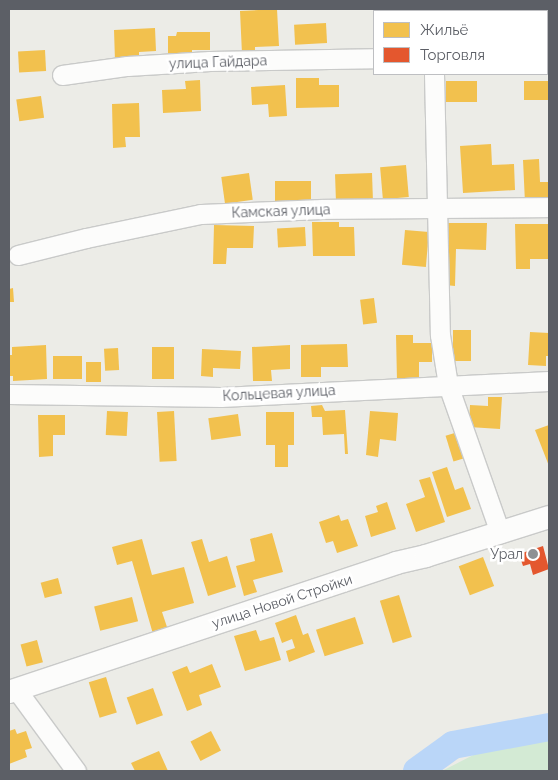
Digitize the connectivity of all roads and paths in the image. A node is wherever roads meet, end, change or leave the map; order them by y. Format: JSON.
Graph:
{"nodes":[{"id":1,"x":373,"y":58,"type":"edge"},
{"id":2,"x":62,"y":75,"type":"dead end"},
{"id":3,"x":434,"y":75,"type":"edge"},
{"id":4,"x":549,"y":207,"type":"edge"},
{"id":5,"x":437,"y":210,"type":"junction"},
{"id":6,"x":18,"y":255,"type":"dead end"},
{"id":7,"x":549,"y":381,"type":"edge"},
{"id":8,"x":448,"y":385,"type":"junction"},
{"id":9,"x":9,"y":394,"type":"edge"},
{"id":10,"x":549,"y":517,"type":"edge"},
{"id":11,"x":500,"y":533,"type":"junction"},
{"id":12,"x":12,"y":691,"type":"edge"},
{"id":13,"x":76,"y":771,"type":"edge"}],
"edges":[{"from":1,"to":2,"type":"street","name":"улица Гайдара"},
{"from":3,"to":5,"type":"street"},
{"from":4,"to":5,"type":"street","name":"Камская улица"},
{"from":5,"to":6,"type":"street","name":"Камская улица"},
{"from":5,"to":8,"type":"street"},
{"from":7,"to":8,"type":"street","name":"Кольцевая улица"},
{"from":8,"to":9,"type":"street","name":"Кольцевая улица"},
{"from":8,"to":11,"type":"street"},
{"from":10,"to":11,"type":"street","name":"улица Новой Стройки"},
{"from":11,"to":12,"type":"street","name":"улица Новой Стройки"},
{"from":12,"to":13,"type":"street","name":"улица Новой Стройки"}]}
